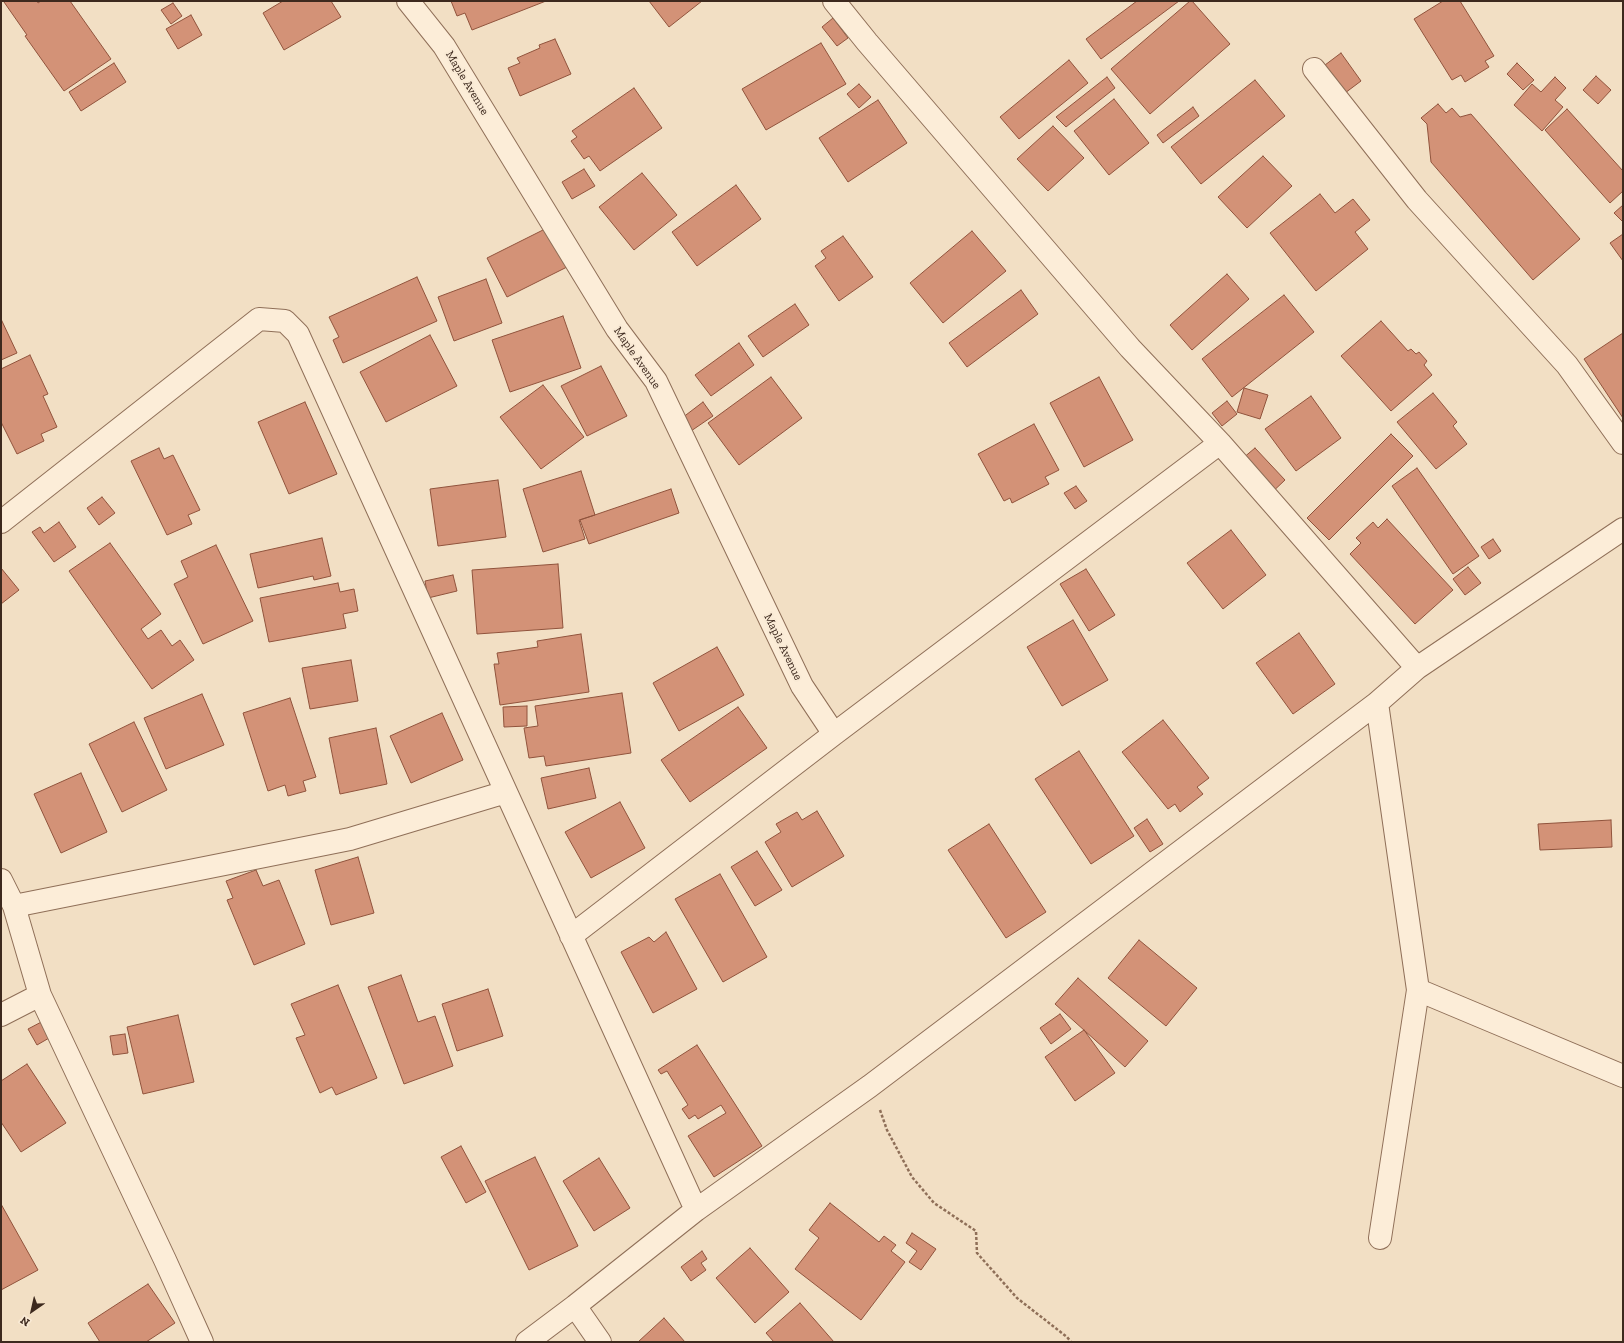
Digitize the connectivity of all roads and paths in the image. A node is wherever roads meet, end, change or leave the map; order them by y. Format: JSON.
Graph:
{"nodes":[{"id":1,"x":408,"y":1,"type":"edge"},
{"id":2,"x":834,"y":1,"type":"edge"},
{"id":3,"x":1314,"y":69,"type":"dead end"},
{"id":4,"x":1220,"y":443,"type":"junction"},
{"id":5,"x":1623,"y":443,"type":"edge"},
{"id":6,"x":1,"y":522,"type":"edge"},
{"id":7,"x":1623,"y":529,"type":"edge"},
{"id":8,"x":1417,"y":668,"type":"junction"},
{"id":9,"x":1377,"y":702,"type":"junction"},
{"id":10,"x":834,"y":734,"type":"junction"},
{"id":11,"x":506,"y":792,"type":"junction"},
{"id":12,"x":1,"y":880,"type":"edge"},
{"id":13,"x":14,"y":906,"type":"junction"},
{"id":14,"x":571,"y":936,"type":"junction"},
{"id":15,"x":1418,"y":990,"type":"junction"},
{"id":16,"x":40,"y":994,"type":"junction"},
{"id":17,"x":1,"y":1015,"type":"edge"},
{"id":18,"x":1623,"y":1076,"type":"edge"},
{"id":19,"x":870,"y":1086,"type":"junction"},
{"id":20,"x":696,"y":1210,"type":"junction"},
{"id":21,"x":1380,"y":1238,"type":"dead end"},
{"id":22,"x":575,"y":1306,"type":"junction"},
{"id":23,"x":202,"y":1342,"type":"edge"},
{"id":24,"x":527,"y":1342,"type":"edge"},
{"id":25,"x":600,"y":1342,"type":"edge"},
{"id":26,"x":1071,"y":1342,"type":"edge"}],
"edges":[{"from":1,"to":10,"type":"street","name":"Maple Avenue"},
{"from":2,"to":4,"type":"street"},
{"from":3,"to":5,"type":"street"},
{"from":4,"to":8,"type":"street"},
{"from":4,"to":10,"type":"street"},
{"from":6,"to":11,"type":"street"},
{"from":7,"to":8,"type":"street"},
{"from":8,"to":9,"type":"street"},
{"from":9,"to":15,"type":"street"},
{"from":9,"to":19,"type":"street"},
{"from":10,"to":14,"type":"street"},
{"from":11,"to":13,"type":"street"},
{"from":11,"to":14,"type":"street"},
{"from":12,"to":13,"type":"street"},
{"from":13,"to":16,"type":"street"},
{"from":14,"to":20,"type":"street"},
{"from":15,"to":18,"type":"street"},
{"from":15,"to":21,"type":"street"},
{"from":16,"to":17,"type":"street"},
{"from":16,"to":23,"type":"street"},
{"from":19,"to":20,"type":"street"},
{"from":19,"to":26,"type":"path"},
{"from":20,"to":22,"type":"street"},
{"from":22,"to":24,"type":"street"},
{"from":22,"to":25,"type":"street"}]}
